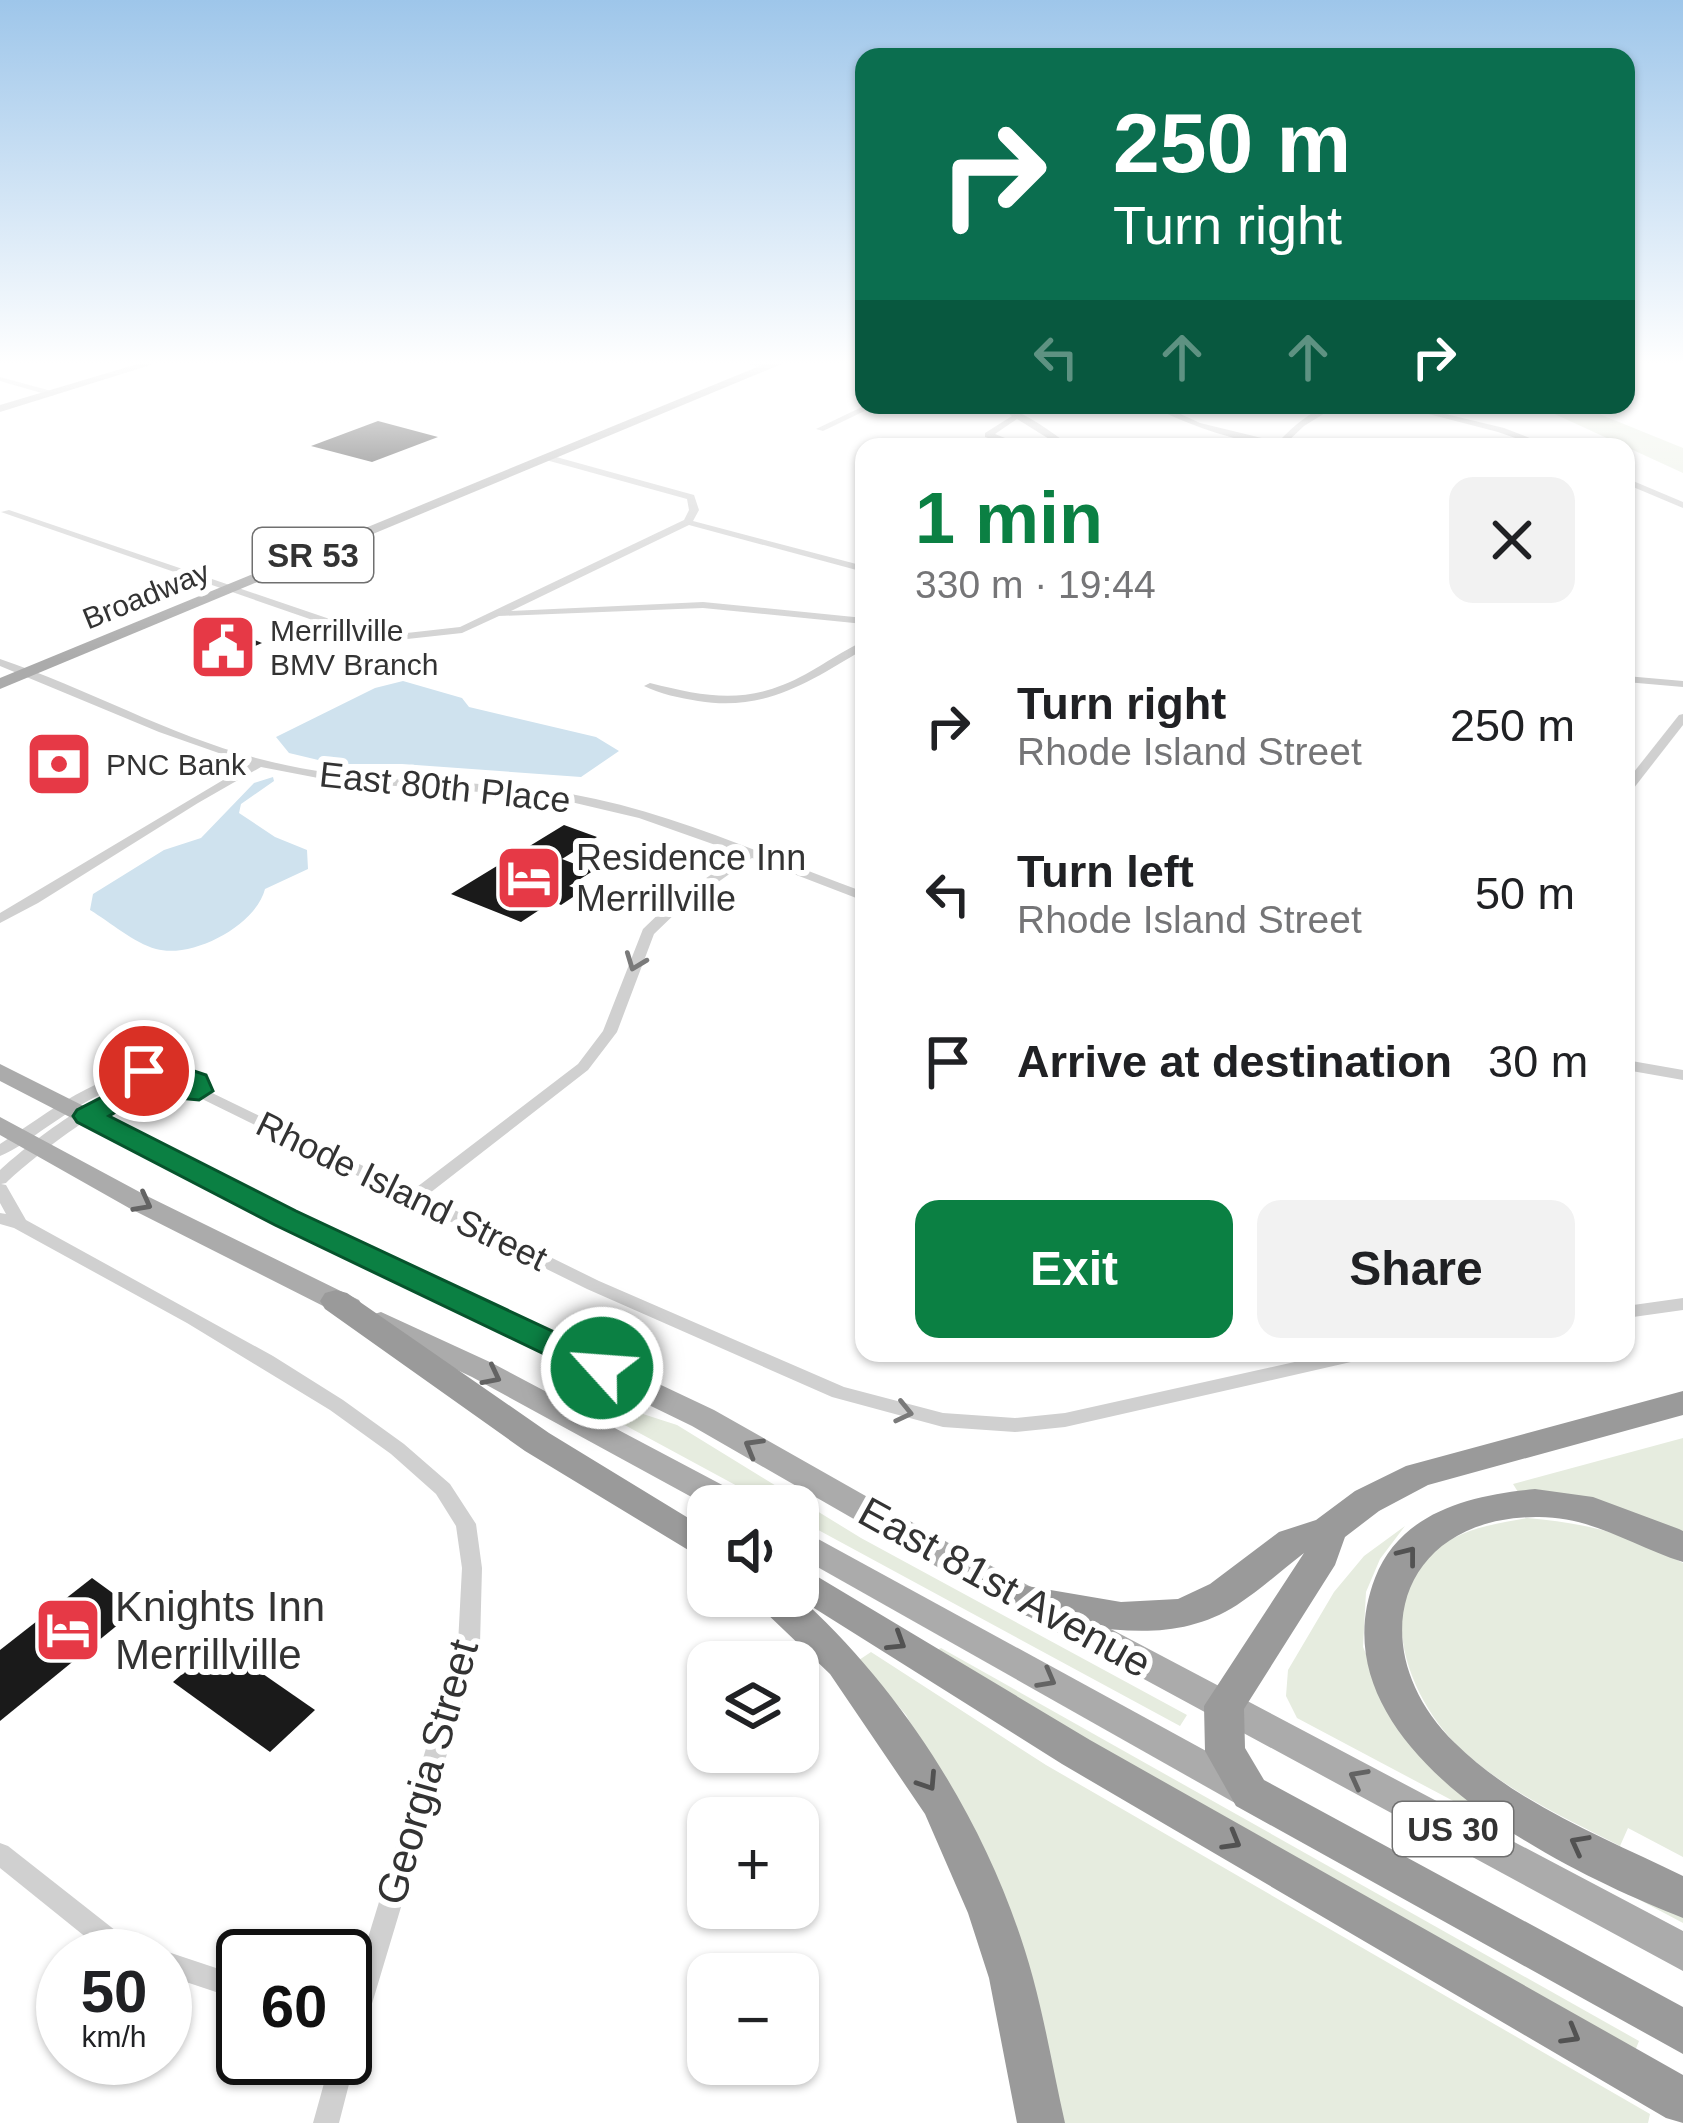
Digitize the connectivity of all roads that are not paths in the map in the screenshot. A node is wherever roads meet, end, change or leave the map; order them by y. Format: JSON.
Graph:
{"nodes":[{"id":1,"x":539,"y":462,"type":"edge"},
{"id":2,"x":564,"y":462,"type":"edge"},
{"id":3,"x":1635,"y":485,"type":"edge"},
{"id":4,"x":1683,"y":505,"type":"edge"},
{"id":5,"x":6,"y":512,"type":"dead end"},
{"id":6,"x":688,"y":522,"type":"junction"},
{"id":7,"x":855,"y":567,"type":"edge"},
{"id":8,"x":233,"y":588,"type":"junction"},
{"id":9,"x":499,"y":614,"type":"junction"},
{"id":10,"x":855,"y":620,"type":"edge"},
{"id":11,"x":855,"y":649,"type":"edge"},
{"id":12,"x":0,"y":662,"type":"edge"},
{"id":13,"x":28,"y":673,"type":"junction"},
{"id":14,"x":1635,"y":680,"type":"edge"},
{"id":15,"x":0,"y":684,"type":"edge"},
{"id":16,"x":1683,"y":684,"type":"edge"},
{"id":17,"x":650,"y":686,"type":"dead end"},
{"id":18,"x":1683,"y":717,"type":"edge"},
{"id":19,"x":260,"y":763,"type":"junction"},
{"id":20,"x":1635,"y":778,"type":"edge"},
{"id":21,"x":748,"y":855,"type":"junction"},
{"id":22,"x":855,"y":894,"type":"edge"},
{"id":23,"x":0,"y":919,"type":"edge"},
{"id":24,"x":1635,"y":1067,"type":"edge"},
{"id":25,"x":0,"y":1071,"type":"edge"},
{"id":26,"x":1683,"y":1076,"type":"edge"},
{"id":27,"x":79,"y":1112,"type":"junction"},
{"id":28,"x":15,"y":1140,"type":"edge"},
{"id":29,"x":0,"y":1179,"type":"edge"},
{"id":30,"x":0,"y":1189,"type":"edge"},
{"id":31,"x":413,"y":1198,"type":"junction"},
{"id":32,"x":10,"y":1221,"type":"edge"},
{"id":33,"x":336,"y":1301,"type":"junction"},
{"id":34,"x":1683,"y":1304,"type":"edge"},
{"id":35,"x":1635,"y":1311,"type":"edge"},
{"id":36,"x":1324,"y":1362,"type":"edge"},
{"id":37,"x":1683,"y":1402,"type":"edge"},
{"id":38,"x":589,"y":1471,"type":"junction"},
{"id":39,"x":695,"y":1485,"type":"edge"},
{"id":40,"x":687,"y":1515,"type":"edge"},
{"id":41,"x":1328,"y":1530,"type":"junction"},
{"id":42,"x":687,"y":1534,"type":"edge"},
{"id":43,"x":1683,"y":1547,"type":"edge"},
{"id":44,"x":819,"y":1553,"type":"edge"},
{"id":45,"x":819,"y":1593,"type":"edge"},
{"id":46,"x":1027,"y":1601,"type":"junction"},
{"id":47,"x":795,"y":1617,"type":"edge"},
{"id":48,"x":1224,"y":1706,"type":"junction"},
{"id":49,"x":1250,"y":1793,"type":"junction"},
{"id":50,"x":0,"y":1854,"type":"edge"},
{"id":51,"x":1683,"y":1898,"type":"edge"},
{"id":52,"x":94,"y":1929,"type":"edge"},
{"id":53,"x":372,"y":1938,"type":"edge"},
{"id":54,"x":1683,"y":1952,"type":"edge"},
{"id":55,"x":1683,"y":2032,"type":"edge"},
{"id":56,"x":336,"y":2085,"type":"edge"},
{"id":57,"x":1683,"y":2101,"type":"edge"},
{"id":58,"x":326,"y":2123,"type":"edge"},
{"id":59,"x":1041,"y":2123,"type":"edge"}],
"edges":[{"from":1,"to":8,"type":"main road","name":"Broadway","number":"SR 53"},
{"from":2,"to":6,"type":"street"},
{"from":3,"to":4,"type":"street"},
{"from":5,"to":8,"type":"street"},
{"from":6,"to":7,"type":"street"},
{"from":6,"to":9,"type":"street"},
{"from":8,"to":9,"type":"street"},
{"from":8,"to":13,"type":"main road","name":"Broadway","number":"SR 53"},
{"from":9,"to":10,"type":"street"},
{"from":11,"to":17,"type":"street"},
{"from":12,"to":13,"type":"street","name":"East 80th Place"},
{"from":13,"to":15,"type":"main road","name":"Broadway","number":"SR 53"},
{"from":13,"to":19,"type":"street","name":"East 80th Place"},
{"from":14,"to":16,"type":"street"},
{"from":18,"to":20,"type":"street"},
{"from":19,"to":21,"type":"street","name":"East 80th Place"},
{"from":19,"to":23,"type":"street"},
{"from":21,"to":22,"type":"street","name":"East 80th Place"},
{"from":21,"to":31,"type":"street","one_way":true},
{"from":24,"to":26,"type":"street"},
{"from":25,"to":27,"type":"main road","name":"East 81st Avenue","number":"US 30"},
{"from":27,"to":28,"type":"street","name":"Rhode Island Street"},
{"from":27,"to":31,"type":"street","name":"Rhode Island Street"},
{"from":46,"to":27,"type":"main road","name":"East 81st Avenue","number":"US 30","one_way":true},
{"from":28,"to":29,"type":"street"},
{"from":28,"to":33,"type":"main road","one_way":true},
{"from":30,"to":32,"type":"street","name":"Georgia Street"},
{"from":31,"to":36,"type":"street","name":"Rhode Island Street","one_way":true},
{"from":32,"to":53,"type":"street","name":"Georgia Street"},
{"from":33,"to":38,"type":"highway"},
{"from":33,"to":39,"type":"main road","one_way":true},
{"from":34,"to":35,"type":"street"},
{"from":37,"to":41,"type":"highway"},
{"from":38,"to":40,"type":"highway"},
{"from":38,"to":42,"type":"highway"},
{"from":41,"to":46,"type":"highway"},
{"from":41,"to":48,"type":"highway"},
{"from":51,"to":43,"type":"highway","one_way":true},
{"from":44,"to":49,"type":"main road","name":"East 81st Avenue","number":"US 30","one_way":true},
{"from":45,"to":57,"type":"highway","one_way":true},
{"from":46,"to":48,"type":"main road","name":"East 81st Avenue","number":"US 30"},
{"from":47,"to":59,"type":"highway","one_way":true},
{"from":48,"to":49,"type":"highway"},
{"from":54,"to":48,"type":"main road","name":"East 81st Avenue","number":"US 30","one_way":true},
{"from":49,"to":55,"type":"highway","name":"East 81st Avenue","number":"US 30"},
{"from":50,"to":52,"type":"street"},
{"from":56,"to":58,"type":"street","name":"Georgia Street"}]}
